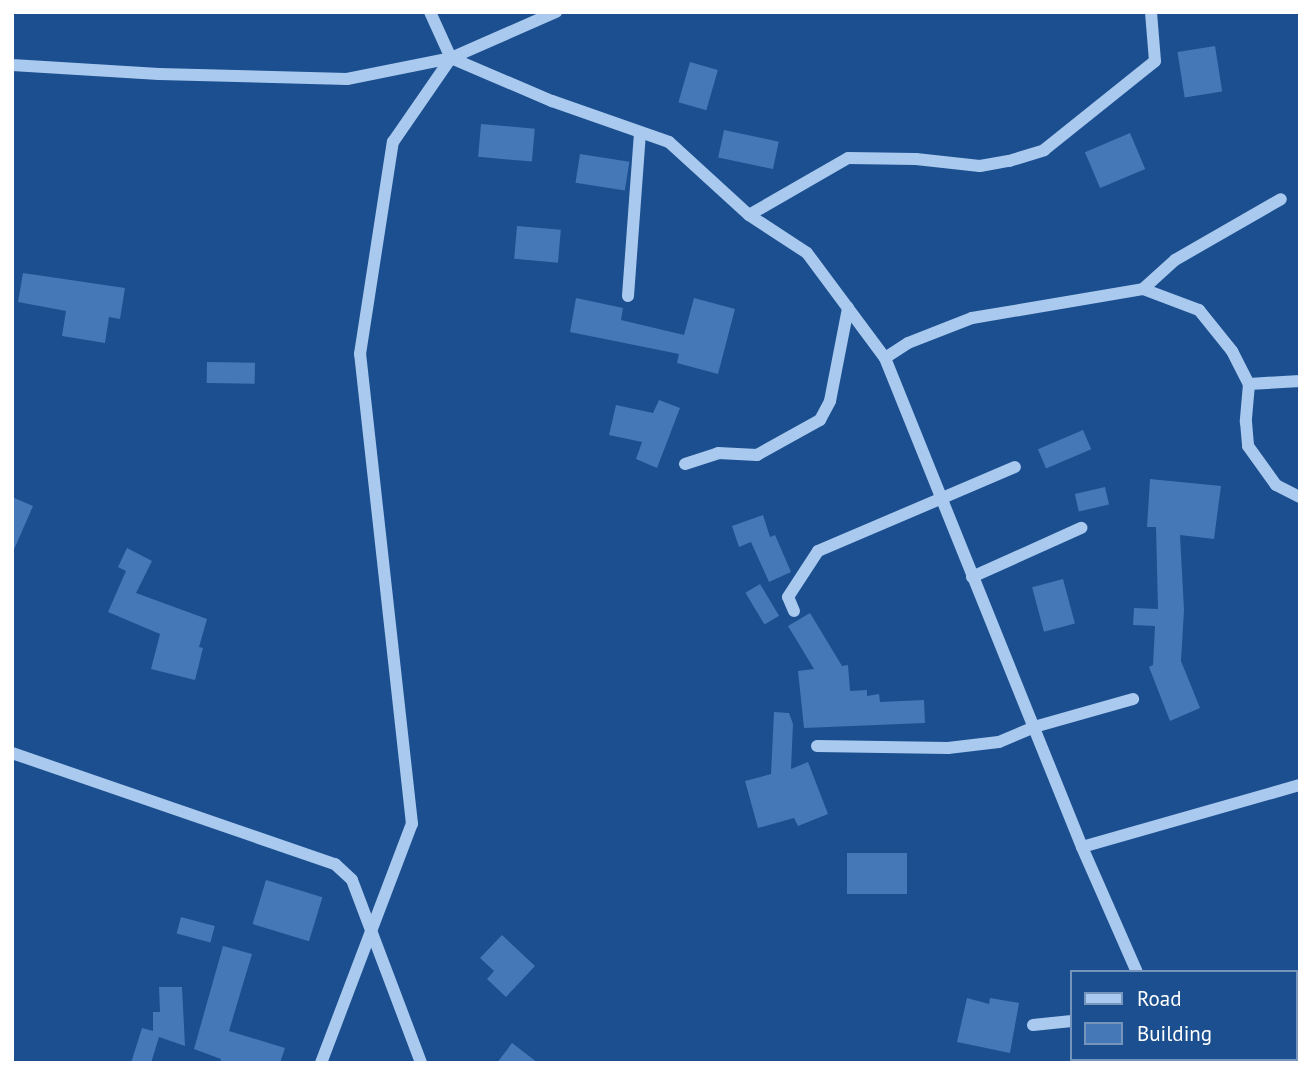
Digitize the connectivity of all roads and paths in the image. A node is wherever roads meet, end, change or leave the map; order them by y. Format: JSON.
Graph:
{"nodes":[{"id":1,"x":430,"y":12,"type":"edge"},
{"id":2,"x":556,"y":12,"type":"edge"},
{"id":3,"x":1151,"y":12,"type":"edge"},
{"id":4,"x":451,"y":58,"type":"junction"},
{"id":5,"x":12,"y":65,"type":"edge"},
{"id":6,"x":640,"y":132,"type":"junction"},
{"id":7,"x":1280,"y":199,"type":"dead end"},
{"id":8,"x":749,"y":215,"type":"junction"},
{"id":9,"x":1143,"y":289,"type":"junction"},
{"id":10,"x":628,"y":296,"type":"dead end"},
{"id":11,"x":848,"y":308,"type":"junction"},
{"id":12,"x":885,"y":358,"type":"junction"},
{"id":13,"x":1300,"y":381,"type":"edge"},
{"id":14,"x":1249,"y":384,"type":"junction"},
{"id":15,"x":685,"y":464,"type":"dead end"},
{"id":16,"x":1016,"y":467,"type":"dead end"},
{"id":17,"x":1300,"y":497,"type":"edge"},
{"id":18,"x":941,"y":501,"type":"junction"},
{"id":19,"x":1081,"y":528,"type":"dead end"},
{"id":20,"x":972,"y":577,"type":"junction"},
{"id":21,"x":794,"y":611,"type":"dead end"},
{"id":22,"x":1133,"y":699,"type":"dead end"},
{"id":23,"x":1034,"y":727,"type":"junction"},
{"id":24,"x":817,"y":747,"type":"dead end"},
{"id":25,"x":12,"y":752,"type":"edge"},
{"id":26,"x":1300,"y":785,"type":"edge"},
{"id":27,"x":1082,"y":847,"type":"junction"},
{"id":28,"x":372,"y":931,"type":"junction"},
{"id":29,"x":1136,"y":970,"type":"edge"},
{"id":30,"x":1070,"y":1021,"type":"edge"},
{"id":31,"x":1033,"y":1026,"type":"dead end"},
{"id":32,"x":321,"y":1063,"type":"edge"},
{"id":33,"x":421,"y":1063,"type":"edge"}],
"edges":[{"from":1,"to":4,"type":"street"},
{"from":2,"to":4,"type":"street"},
{"from":3,"to":8,"type":"street"},
{"from":4,"to":5,"type":"street"},
{"from":4,"to":6,"type":"street"},
{"from":4,"to":28,"type":"street"},
{"from":6,"to":8,"type":"street"},
{"from":6,"to":10,"type":"street"},
{"from":7,"to":9,"type":"street"},
{"from":8,"to":11,"type":"street"},
{"from":9,"to":12,"type":"street"},
{"from":9,"to":14,"type":"street"},
{"from":11,"to":12,"type":"street"},
{"from":11,"to":15,"type":"street"},
{"from":12,"to":18,"type":"street"},
{"from":13,"to":14,"type":"street"},
{"from":14,"to":17,"type":"street"},
{"from":16,"to":18,"type":"street"},
{"from":18,"to":20,"type":"street"},
{"from":18,"to":21,"type":"street"},
{"from":19,"to":20,"type":"street"},
{"from":20,"to":23,"type":"street"},
{"from":22,"to":23,"type":"street"},
{"from":23,"to":24,"type":"street"},
{"from":23,"to":27,"type":"street"},
{"from":25,"to":28,"type":"street"},
{"from":26,"to":27,"type":"street"},
{"from":27,"to":29,"type":"street"},
{"from":28,"to":32,"type":"street"},
{"from":28,"to":33,"type":"street"},
{"from":30,"to":31,"type":"street"}]}
